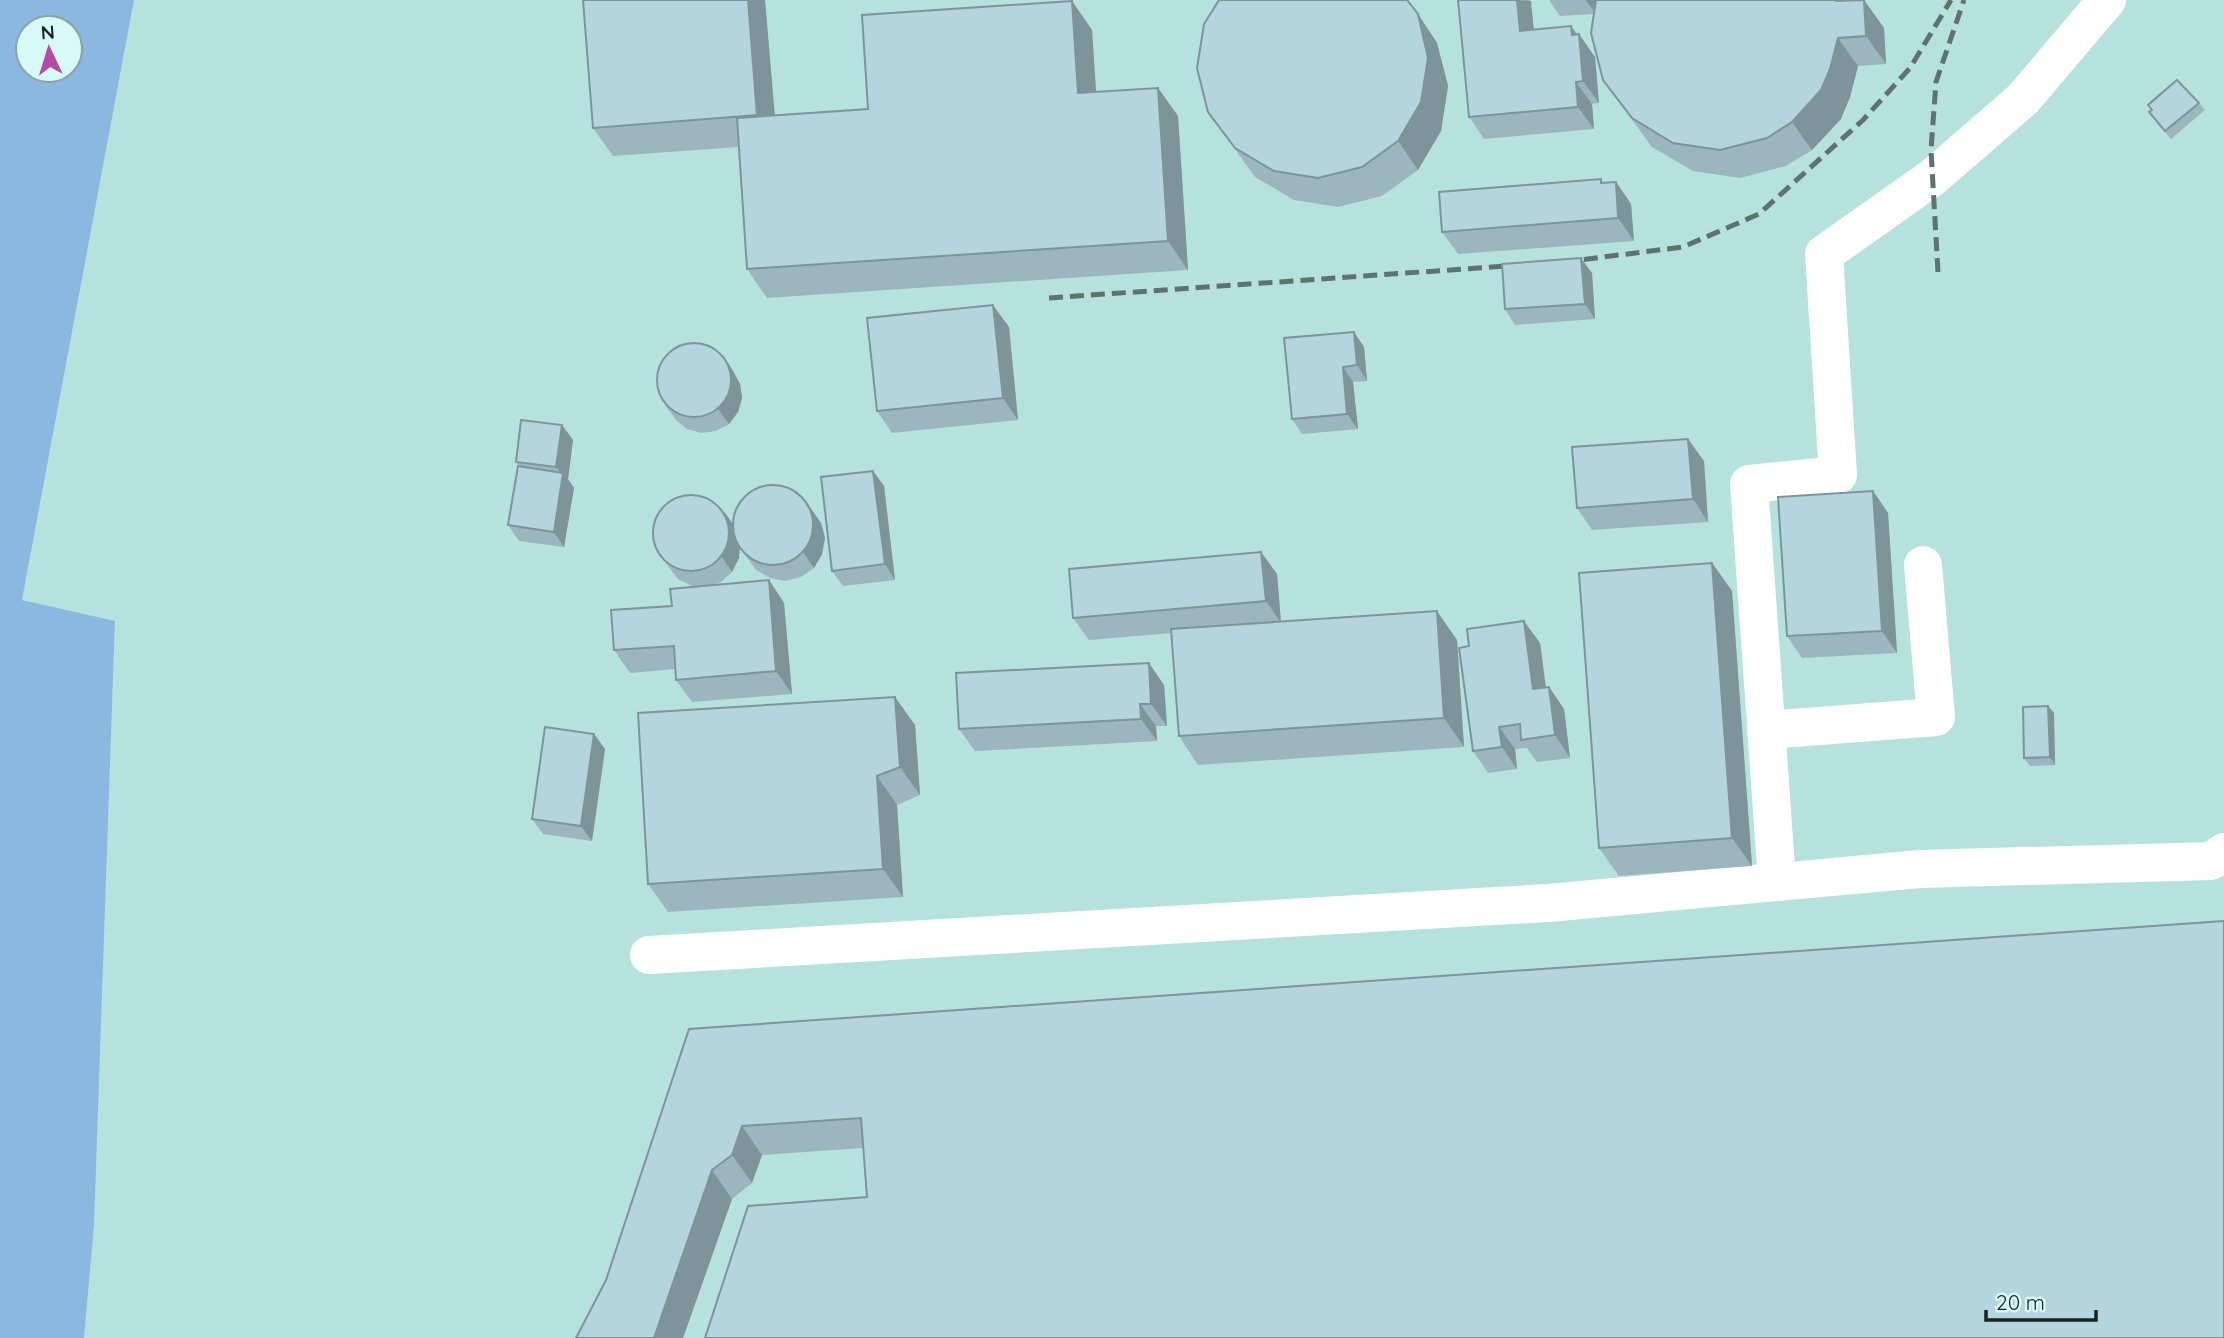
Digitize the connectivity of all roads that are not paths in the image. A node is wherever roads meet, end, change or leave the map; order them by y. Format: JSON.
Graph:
{"nodes":[{"id":1,"x":2108,"y":0,"type":"edge"},
{"id":2,"x":1923,"y":565,"type":"dead end"},
{"id":3,"x":1766,"y":730,"type":"junction"},
{"id":4,"x":2224,"y":852,"type":"edge"},
{"id":5,"x":1777,"y":882,"type":"junction"},
{"id":6,"x":649,"y":955,"type":"dead end"}],
"edges":[{"from":1,"to":3,"type":"lane"},
{"from":2,"to":3,"type":"lane"},
{"from":3,"to":5,"type":"lane"},
{"from":4,"to":5,"type":"lane"},
{"from":5,"to":6,"type":"lane"}]}
